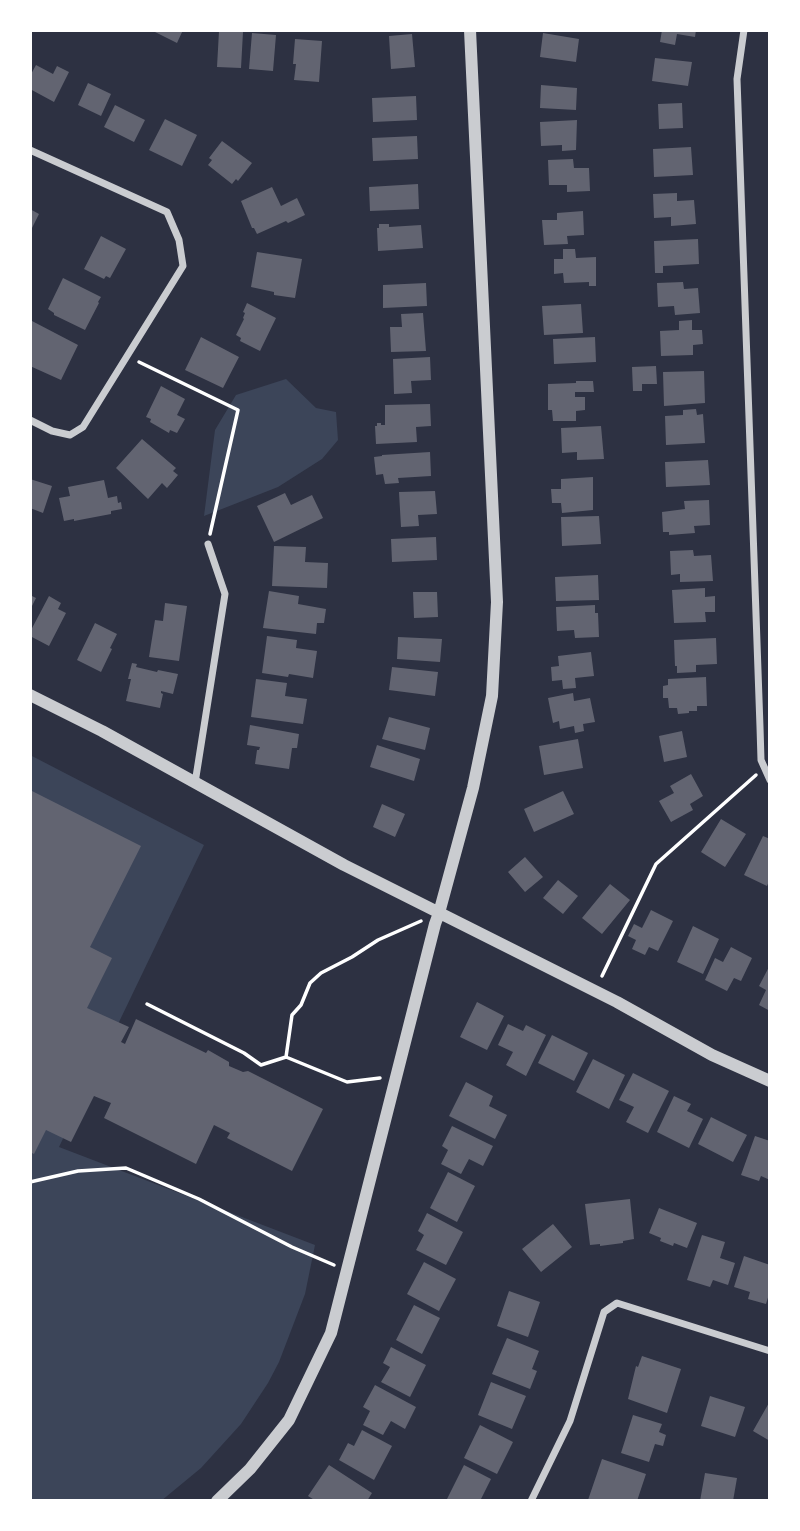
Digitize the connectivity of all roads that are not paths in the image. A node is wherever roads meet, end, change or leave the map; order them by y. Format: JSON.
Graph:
{"nodes":[{"id":1,"x":470,"y":30,"type":"edge"},
{"id":2,"x":744,"y":30,"type":"edge"},
{"id":3,"x":30,"y":150,"type":"edge"},
{"id":4,"x":30,"y":419,"type":"edge"},
{"id":5,"x":208,"y":544,"type":"road end"},
{"id":6,"x":30,"y":695,"type":"edge"},
{"id":7,"x":770,"y":780,"type":"edge"},
{"id":8,"x":195,"y":784,"type":"junction"},
{"id":9,"x":439,"y":913,"type":"junction"},
{"id":10,"x":770,"y":1081,"type":"edge"},
{"id":11,"x":770,"y":1351,"type":"edge"},
{"id":12,"x":217,"y":1501,"type":"edge"},
{"id":13,"x":531,"y":1501,"type":"edge"}],
"edges":[{"from":1,"to":9,"type":"street"},
{"from":2,"to":7,"type":"street"},
{"from":3,"to":4,"type":"street"},
{"from":5,"to":8,"type":"street"},
{"from":6,"to":8,"type":"street"},
{"from":8,"to":9,"type":"street"},
{"from":9,"to":10,"type":"street"},
{"from":9,"to":12,"type":"street"},
{"from":11,"to":13,"type":"street"}]}
